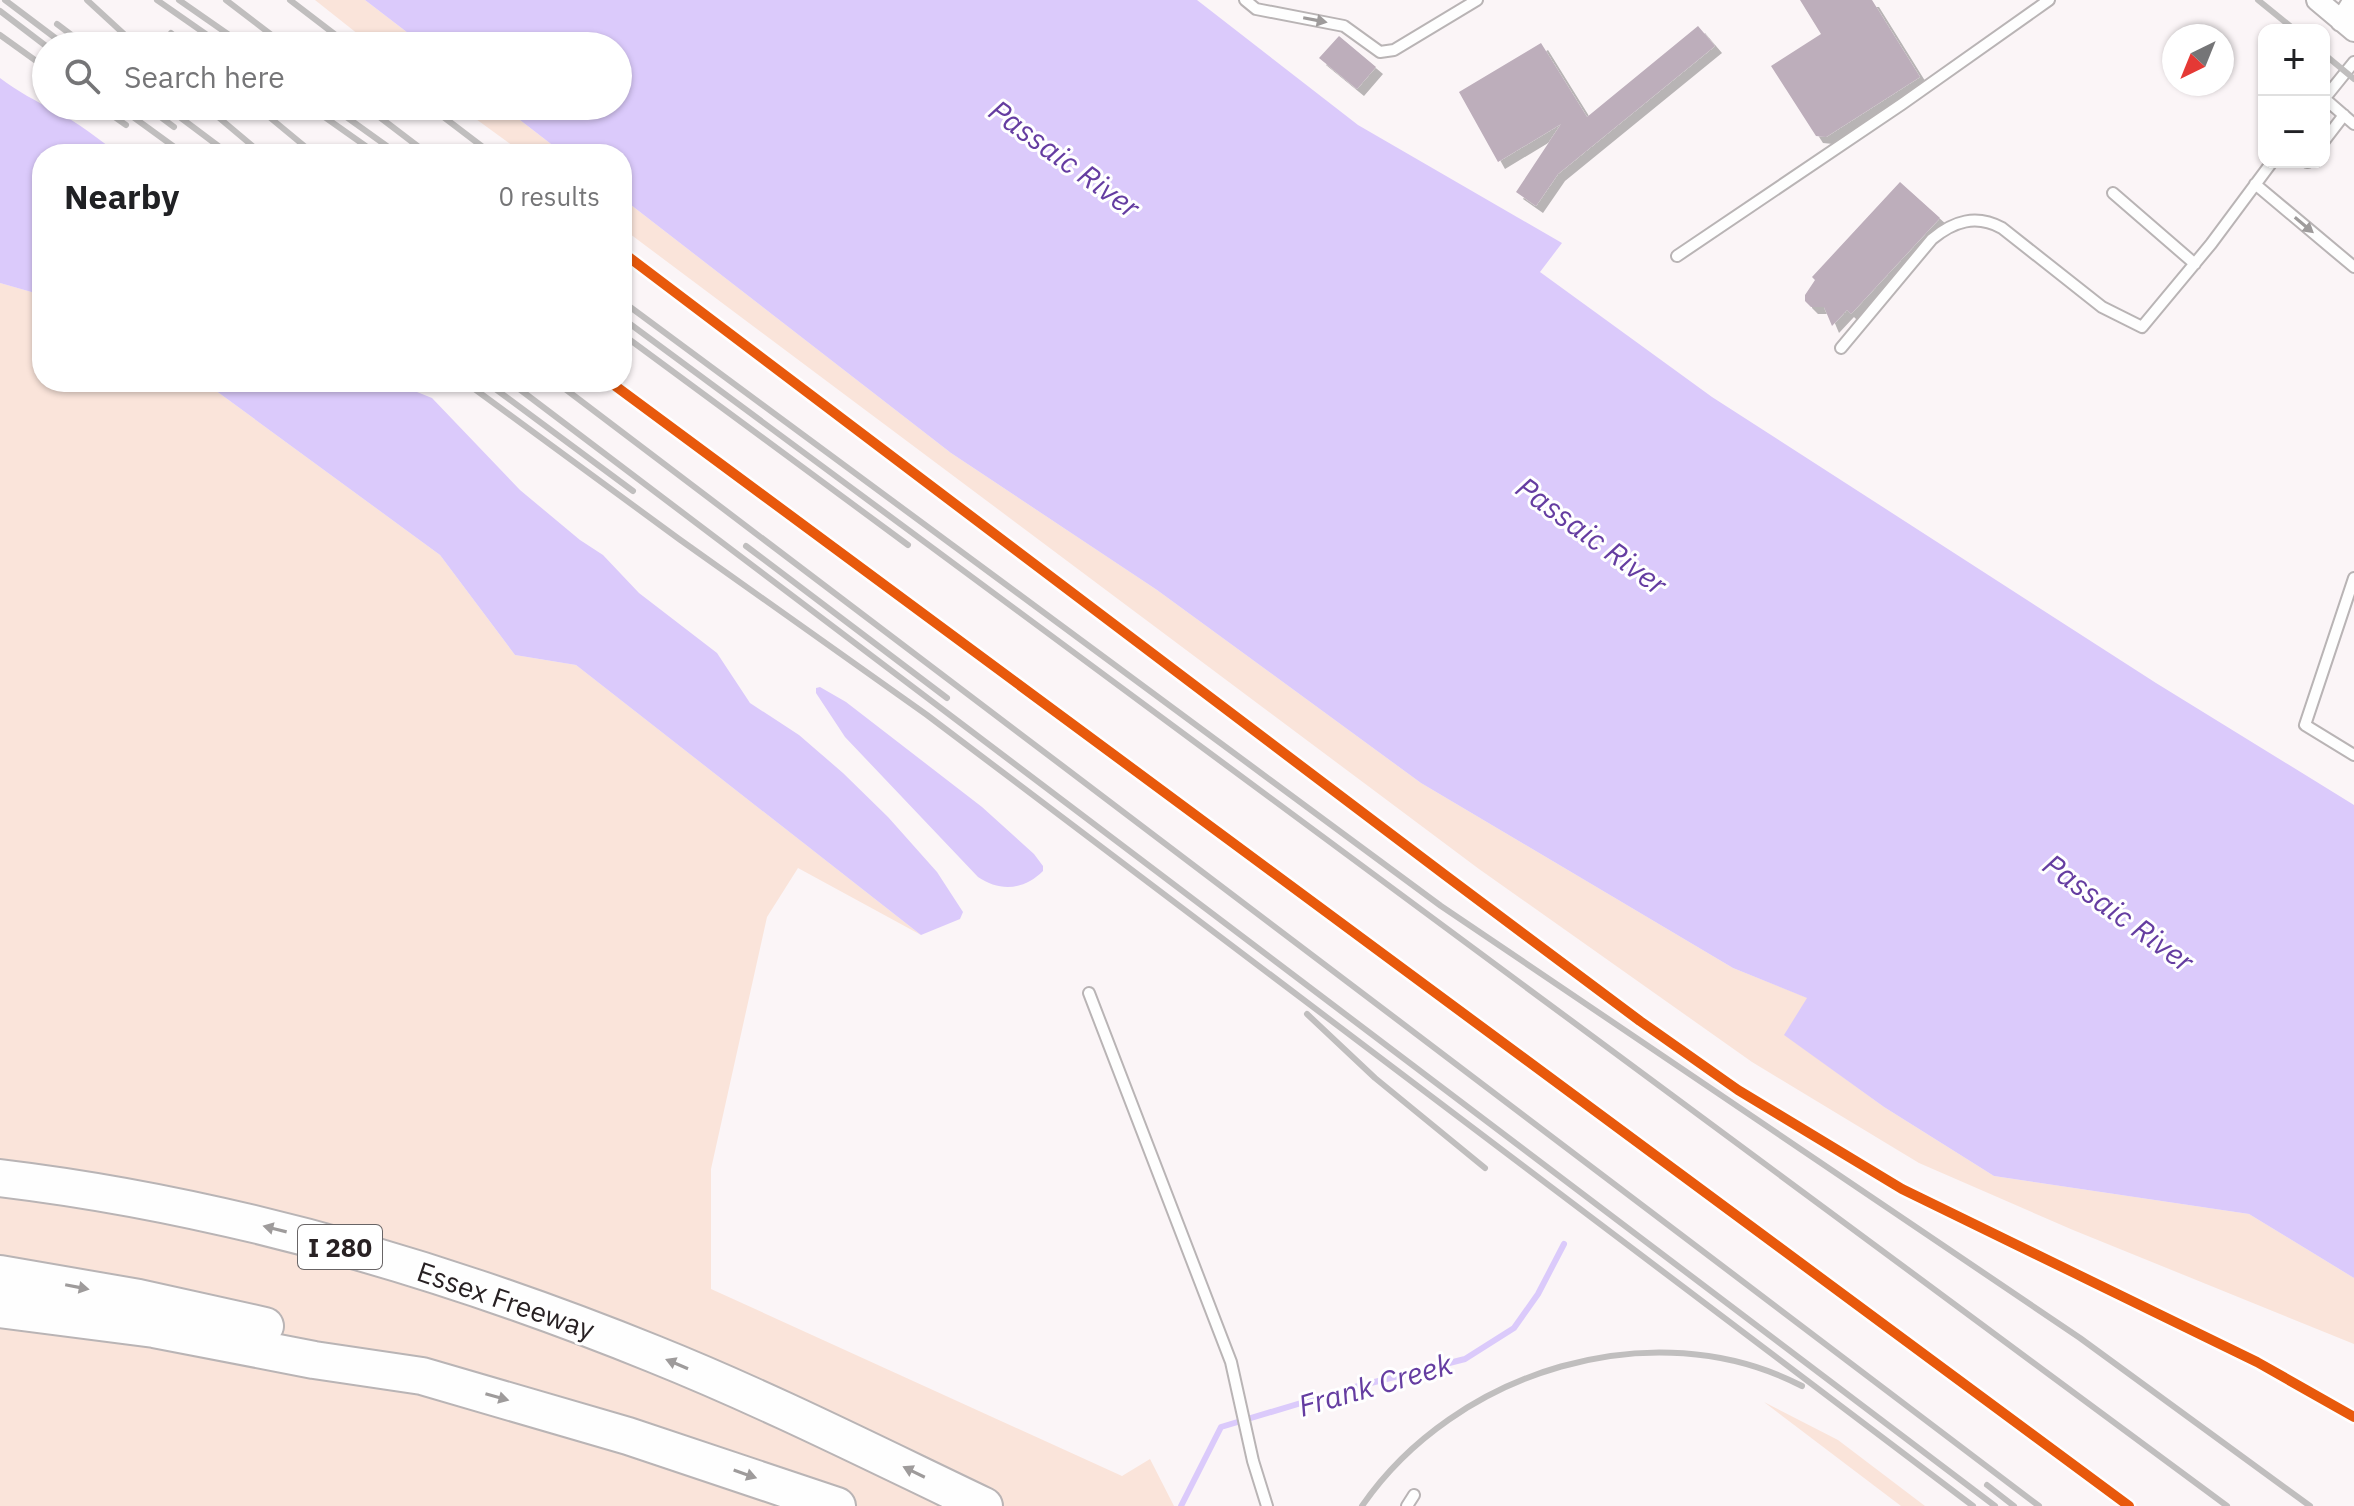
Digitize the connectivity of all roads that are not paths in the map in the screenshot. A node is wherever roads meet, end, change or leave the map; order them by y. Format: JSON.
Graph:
{"nodes":[{"id":1,"x":1245,"y":0,"type":"edge"},
{"id":2,"x":1477,"y":0,"type":"edge"},
{"id":3,"x":2049,"y":0,"type":"edge"},
{"id":4,"x":2317,"y":0,"type":"edge"},
{"id":5,"x":2354,"y":0,"type":"edge"},
{"id":6,"x":2348,"y":26,"type":"edge"},
{"id":7,"x":2354,"y":62,"type":"edge"},
{"id":8,"x":2326,"y":96,"type":"edge"},
{"id":9,"x":2330,"y":103,"type":"edge"},
{"id":10,"x":2344,"y":115,"type":"junction"},
{"id":11,"x":2354,"y":124,"type":"edge"},
{"id":12,"x":2330,"y":133,"type":"edge"},
{"id":13,"x":2267,"y":168,"type":"edge"},
{"id":14,"x":2255,"y":184,"type":"junction"},
{"id":15,"x":2113,"y":193,"type":"dead end"},
{"id":16,"x":1677,"y":256,"type":"dead end"},
{"id":17,"x":2195,"y":264,"type":"junction"},
{"id":18,"x":2354,"y":267,"type":"edge"},
{"id":19,"x":1841,"y":348,"type":"dead end"},
{"id":20,"x":2354,"y":578,"type":"edge"},
{"id":21,"x":2354,"y":755,"type":"edge"},
{"id":22,"x":1089,"y":993,"type":"dead end"},
{"id":23,"x":0,"y":1165,"type":"edge"},
{"id":24,"x":0,"y":1178,"type":"edge"},
{"id":25,"x":85,"y":1188,"type":"junction"},
{"id":26,"x":0,"y":1274,"type":"edge"},
{"id":27,"x":0,"y":1309,"type":"edge"},
{"id":28,"x":0,"y":1328,"type":"edge"},
{"id":29,"x":154,"y":1329,"type":"junction"},
{"id":30,"x":422,"y":1376,"type":"junction"},
{"id":31,"x":1414,"y":1495,"type":"dead end"},
{"id":32,"x":837,"y":1506,"type":"edge"},
{"id":33,"x":984,"y":1506,"type":"edge"},
{"id":34,"x":1267,"y":1506,"type":"edge"},
{"id":35,"x":1407,"y":1506,"type":"edge"}],
"edges":[{"from":1,"to":2,"type":"lane","one_way":true},
{"from":3,"to":16,"type":"lane"},
{"from":4,"to":6,"type":"street"},
{"from":5,"to":6,"type":"street"},
{"from":7,"to":8,"type":"lane"},
{"from":9,"to":10,"type":"lane"},
{"from":10,"to":11,"type":"lane"},
{"from":10,"to":12,"type":"lane"},
{"from":13,"to":14,"type":"lane"},
{"from":14,"to":17,"type":"lane"},
{"from":14,"to":18,"type":"lane","one_way":true},
{"from":15,"to":17,"type":"lane"},
{"from":17,"to":19,"type":"lane"},
{"from":20,"to":21,"type":"lane"},
{"from":22,"to":34,"type":"lane"},
{"from":23,"to":25,"type":"highway"},
{"from":24,"to":25,"type":"highway","name":"Essex Freeway","number":"I 280"},
{"from":33,"to":25,"type":"highway","name":"Essex Freeway","number":"I 280","one_way":true},
{"from":26,"to":30,"type":"highway","one_way":true},
{"from":27,"to":29,"type":"highway"},
{"from":28,"to":29,"type":"highway"},
{"from":29,"to":30,"type":"highway"},
{"from":30,"to":32,"type":"highway","one_way":true},
{"from":31,"to":35,"type":"lane"}]}
